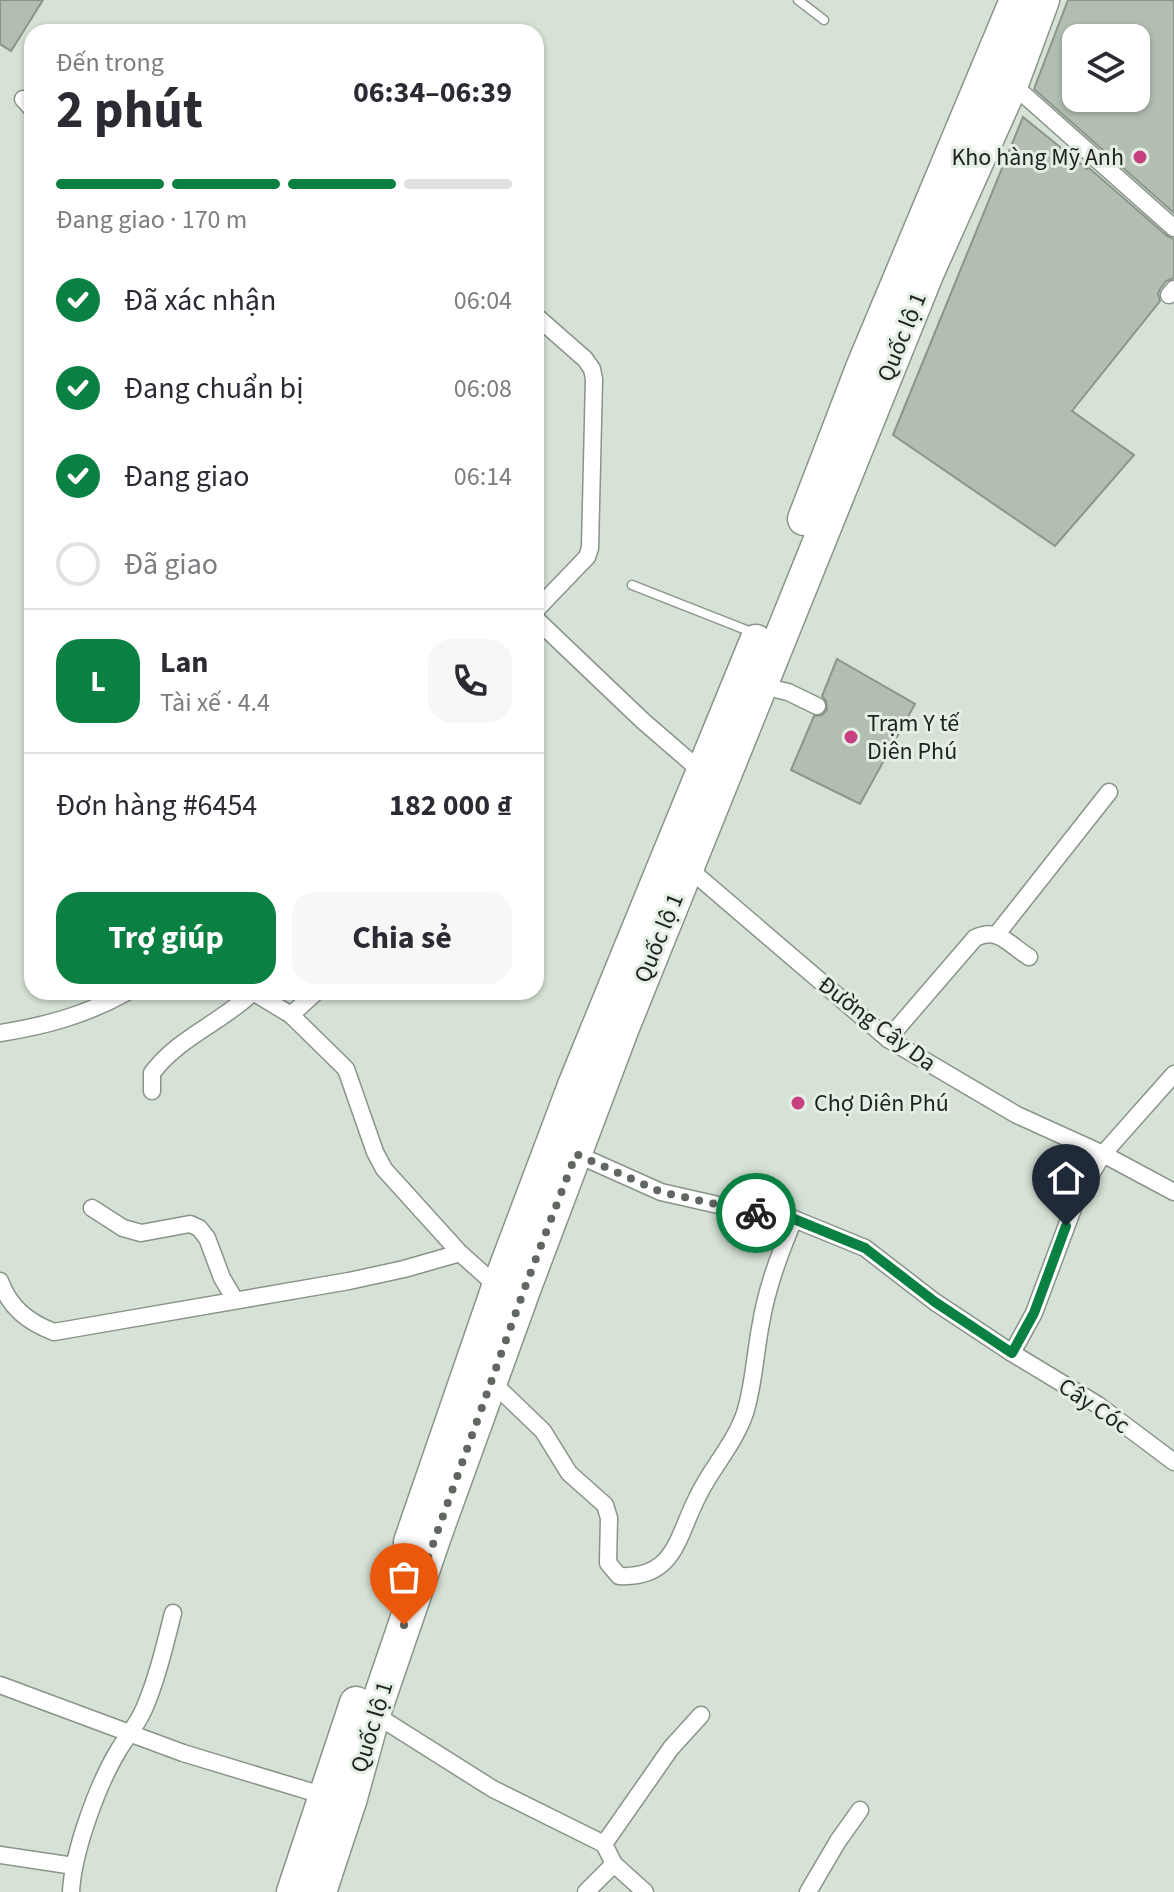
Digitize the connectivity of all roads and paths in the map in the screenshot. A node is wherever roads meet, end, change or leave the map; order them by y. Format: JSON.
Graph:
{"nodes":[{"id":1,"x":798,"y":0,"type":"edge"},
{"id":2,"x":1016,"y":0,"type":"edge"},
{"id":3,"x":1043,"y":0,"type":"edge"},
{"id":4,"x":824,"y":20,"type":"dead end"},
{"id":5,"x":1012,"y":84,"type":"junction"},
{"id":6,"x":1174,"y":228,"type":"edge"},
{"id":7,"x":544,"y":323,"type":"edge"},
{"id":8,"x":632,"y":585,"type":"dead end"},
{"id":9,"x":544,"y":602,"type":"edge"},
{"id":10,"x":544,"y":627,"type":"edge"},
{"id":11,"x":759,"y":635,"type":"junction"},
{"id":12,"x":762,"y":686,"type":"junction"},
{"id":13,"x":817,"y":706,"type":"dead end"},
{"id":14,"x":702,"y":772,"type":"junction"},
{"id":15,"x":1109,"y":792,"type":"dead end"},
{"id":16,"x":687,"y":867,"type":"junction"},
{"id":17,"x":997,"y":934,"type":"junction"},
{"id":18,"x":1029,"y":957,"type":"dead end"},
{"id":19,"x":111,"y":1000,"type":"edge"},
{"id":20,"x":245,"y":1000,"type":"edge"},
{"id":21,"x":266,"y":1000,"type":"edge"},
{"id":22,"x":307,"y":1000,"type":"edge"},
{"id":23,"x":291,"y":1015,"type":"junction"},
{"id":24,"x":0,"y":1033,"type":"edge"},
{"id":25,"x":888,"y":1039,"type":"junction"},
{"id":26,"x":1174,"y":1074,"type":"edge"},
{"id":27,"x":152,"y":1091,"type":"dead end"},
{"id":28,"x":576,"y":1154,"type":"junction"},
{"id":29,"x":1103,"y":1154,"type":"junction"},
{"id":30,"x":1174,"y":1192,"type":"edge"},
{"id":31,"x":92,"y":1208,"type":"dead end"},
{"id":32,"x":794,"y":1219,"type":"junction"},
{"id":33,"x":460,"y":1253,"type":"junction"},
{"id":34,"x":0,"y":1281,"type":"edge"},
{"id":35,"x":498,"y":1287,"type":"junction"},
{"id":36,"x":235,"y":1300,"type":"junction"},
{"id":37,"x":1012,"y":1353,"type":"junction"},
{"id":38,"x":492,"y":1382,"type":"junction"},
{"id":39,"x":1174,"y":1462,"type":"edge"},
{"id":40,"x":173,"y":1613,"type":"dead end"},
{"id":41,"x":0,"y":1685,"type":"edge"},
{"id":42,"x":365,"y":1709,"type":"junction"},
{"id":43,"x":701,"y":1715,"type":"dead end"},
{"id":44,"x":132,"y":1734,"type":"junction"},
{"id":45,"x":325,"y":1796,"type":"junction"},
{"id":46,"x":860,"y":1810,"type":"dead end"},
{"id":47,"x":604,"y":1844,"type":"junction"},
{"id":48,"x":0,"y":1855,"type":"edge"},
{"id":49,"x":614,"y":1864,"type":"junction"},
{"id":50,"x":74,"y":1866,"type":"junction"},
{"id":51,"x":71,"y":1892,"type":"edge"},
{"id":52,"x":293,"y":1892,"type":"edge"},
{"id":53,"x":320,"y":1892,"type":"edge"},
{"id":54,"x":586,"y":1892,"type":"edge"},
{"id":55,"x":645,"y":1892,"type":"edge"},
{"id":56,"x":808,"y":1892,"type":"edge"}],
"edges":[{"from":1,"to":4,"type":"lane"},
{"from":2,"to":11,"type":"highway","name":"Quốc lộ 1"},
{"from":3,"to":5,"type":"highway","name":"Quốc lộ 1"},
{"from":5,"to":6,"type":"street"},
{"from":5,"to":12,"type":"highway","name":"Quốc lộ 1"},
{"from":7,"to":9,"type":"street"},
{"from":8,"to":11,"type":"lane"},
{"from":10,"to":14,"type":"street"},
{"from":11,"to":14,"type":"highway","name":"Quốc lộ 1"},
{"from":12,"to":13,"type":"street"},
{"from":12,"to":16,"type":"highway","name":"Quốc lộ 1"},
{"from":14,"to":35,"type":"highway","name":"Quốc lộ 1"},
{"from":15,"to":17,"type":"street"},
{"from":16,"to":25,"type":"street","name":"Đường Cây Da"},
{"from":16,"to":28,"type":"highway","name":"Quốc lộ 1"},
{"from":17,"to":18,"type":"street"},
{"from":17,"to":25,"type":"street"},
{"from":19,"to":24,"type":"street"},
{"from":20,"to":27,"type":"street"},
{"from":21,"to":23,"type":"street"},
{"from":22,"to":23,"type":"street"},
{"from":23,"to":33,"type":"street"},
{"from":25,"to":29,"type":"street","name":"Đường Cây Da"},
{"from":26,"to":29,"type":"street"},
{"from":28,"to":32,"type":"street","name":"Cây Cóc"},
{"from":28,"to":38,"type":"highway","name":"Quốc lộ 1"},
{"from":29,"to":30,"type":"street","name":"Đường Cây Da"},
{"from":29,"to":37,"type":"street"},
{"from":31,"to":36,"type":"street"},
{"from":32,"to":37,"type":"street","name":"Cây Cóc"},
{"from":32,"to":38,"type":"street"},
{"from":33,"to":35,"type":"street"},
{"from":33,"to":36,"type":"street"},
{"from":34,"to":36,"type":"street"},
{"from":35,"to":42,"type":"highway","name":"Quốc lộ 1"},
{"from":37,"to":39,"type":"street","name":"Cây Cóc"},
{"from":38,"to":42,"type":"highway","name":"Quốc lộ 1"},
{"from":40,"to":44,"type":"street"},
{"from":41,"to":44,"type":"street"},
{"from":42,"to":45,"type":"highway","name":"Quốc lộ 1"},
{"from":42,"to":47,"type":"street"},
{"from":42,"to":53,"type":"highway","name":"Quốc lộ 1"},
{"from":43,"to":47,"type":"street"},
{"from":44,"to":45,"type":"street"},
{"from":44,"to":50,"type":"street"},
{"from":45,"to":52,"type":"highway","name":"Quốc lộ 1"},
{"from":46,"to":56,"type":"street"},
{"from":47,"to":49,"type":"street"},
{"from":48,"to":50,"type":"street"},
{"from":49,"to":54,"type":"street"},
{"from":49,"to":55,"type":"street"},
{"from":50,"to":51,"type":"street"}]}
